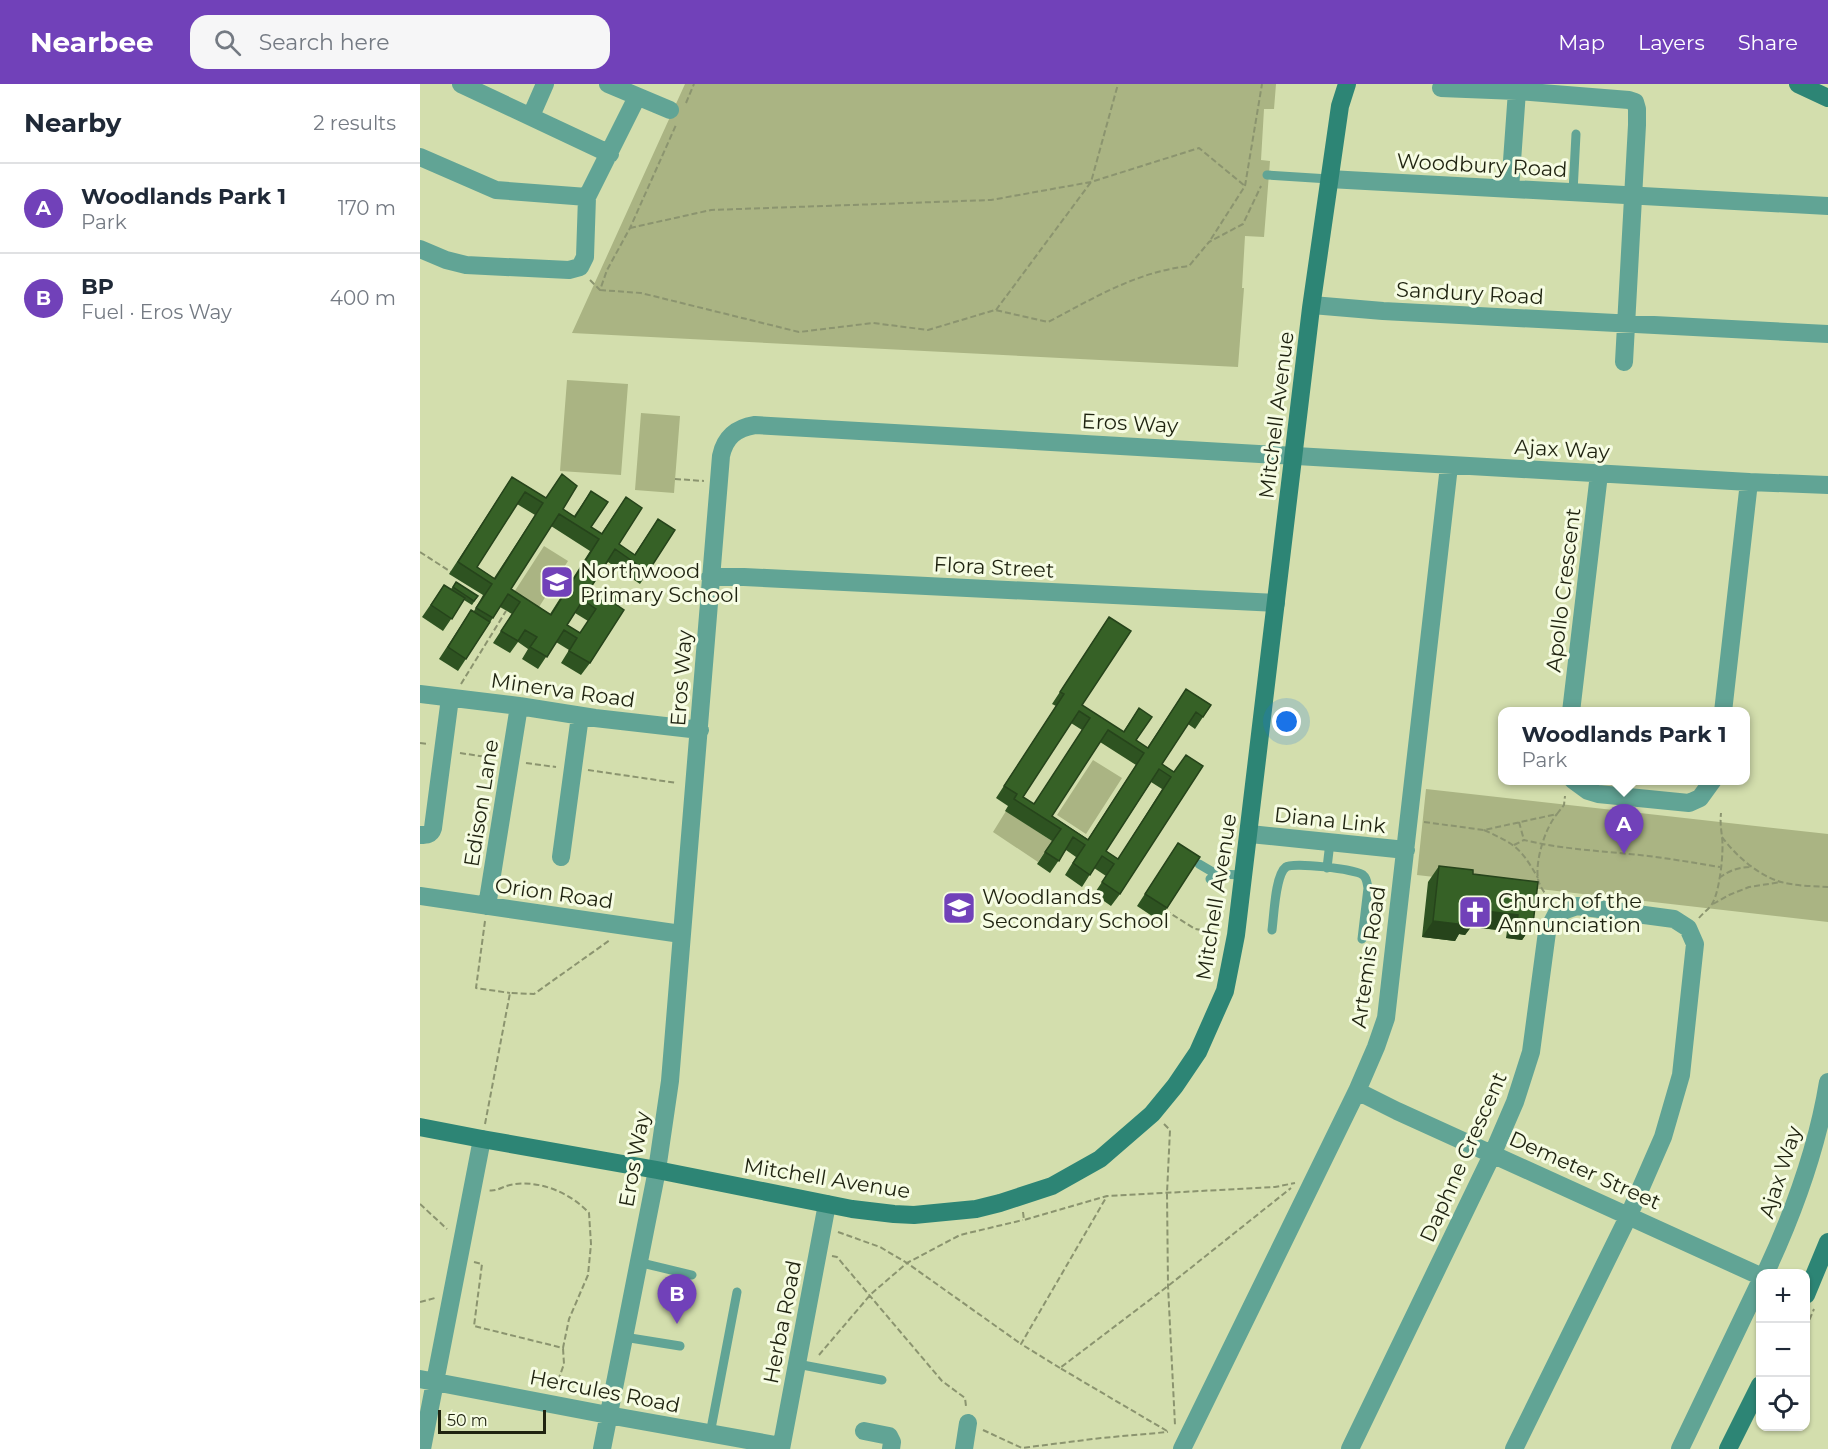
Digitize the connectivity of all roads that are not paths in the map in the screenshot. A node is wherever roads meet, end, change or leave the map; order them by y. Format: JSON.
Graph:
{"nodes":[{"id":1,"x":461,"y":84,"type":"edge"},
{"id":2,"x":545,"y":84,"type":"edge"},
{"id":3,"x":608,"y":84,"type":"edge"},
{"id":4,"x":1347,"y":84,"type":"edge"},
{"id":5,"x":1798,"y":84,"type":"edge"},
{"id":6,"x":1441,"y":88,"type":"dead end"},
{"id":7,"x":1553,"y":88,"type":"edge"},
{"id":8,"x":1517,"y":91,"type":"junction"},
{"id":9,"x":637,"y":97,"type":"junction"},
{"id":10,"x":1828,"y":98,"type":"edge"},
{"id":11,"x":677,"y":113,"type":"road end"},
{"id":12,"x":531,"y":116,"type":"junction"},
{"id":13,"x":1576,"y":134,"type":"dead end"},
{"id":14,"x":610,"y":154,"type":"junction"},
{"id":15,"x":420,"y":157,"type":"edge"},
{"id":16,"x":1267,"y":175,"type":"road end"},
{"id":17,"x":1329,"y":179,"type":"junction"},
{"id":18,"x":1510,"y":189,"type":"junction"},
{"id":19,"x":1572,"y":192,"type":"junction"},
{"id":20,"x":1633,"y":195,"type":"junction"},
{"id":21,"x":587,"y":197,"type":"junction"},
{"id":22,"x":1828,"y":206,"type":"edge"},
{"id":23,"x":420,"y":249,"type":"edge"},
{"id":24,"x":1312,"y":305,"type":"junction"},
{"id":25,"x":1626,"y":324,"type":"junction"},
{"id":26,"x":1828,"y":334,"type":"edge"},
{"id":27,"x":1624,"y":362,"type":"dead end"},
{"id":28,"x":1293,"y":456,"type":"junction"},
{"id":29,"x":1449,"y":466,"type":"junction"},
{"id":30,"x":1599,"y":474,"type":"junction"},
{"id":31,"x":1749,"y":482,"type":"junction"},
{"id":32,"x":1828,"y":485,"type":"edge"},
{"id":33,"x":710,"y":577,"type":"junction"},
{"id":34,"x":1276,"y":603,"type":"junction"},
{"id":35,"x":420,"y":694,"type":"edge"},
{"id":36,"x":454,"y":698,"type":"junction"},
{"id":37,"x":519,"y":706,"type":"junction"},
{"id":38,"x":1571,"y":707,"type":"edge"},
{"id":39,"x":1723,"y":707,"type":"edge"},
{"id":40,"x":591,"y":715,"type":"junction"},
{"id":41,"x":700,"y":730,"type":"junction"},
{"id":42,"x":1578,"y":785,"type":"edge"},
{"id":43,"x":1709,"y":785,"type":"edge"},
{"id":44,"x":1250,"y":834,"type":"junction"},
{"id":45,"x":420,"y":835,"type":"edge"},
{"id":46,"x":1330,"y":842,"type":"junction"},
{"id":47,"x":1406,"y":850,"type":"junction"},
{"id":48,"x":561,"y":857,"type":"dead end"},
{"id":49,"x":1199,"y":864,"type":"edge"},
{"id":50,"x":1327,"y":868,"type":"junction"},
{"id":51,"x":1245,"y":875,"type":"junction"},
{"id":52,"x":420,"y":896,"type":"edge"},
{"id":53,"x":487,"y":906,"type":"junction"},
{"id":54,"x":1272,"y":930,"type":"dead end"},
{"id":55,"x":681,"y":934,"type":"junction"},
{"id":56,"x":1362,"y":939,"type":"dead end"},
{"id":57,"x":1828,"y":1082,"type":"edge"},
{"id":58,"x":1357,"y":1091,"type":"junction"},
{"id":59,"x":420,"y":1127,"type":"edge"},
{"id":60,"x":483,"y":1133,"type":"junction"},
{"id":61,"x":1493,"y":1153,"type":"junction"},
{"id":62,"x":657,"y":1170,"type":"junction"},
{"id":63,"x":827,"y":1204,"type":"junction"},
{"id":64,"x":1629,"y":1215,"type":"junction"},
{"id":65,"x":1828,"y":1242,"type":"edge"},
{"id":66,"x":638,"y":1262,"type":"junction"},
{"id":67,"x":1767,"y":1269,"type":"edge"},
{"id":68,"x":1756,"y":1274,"type":"edge"},
{"id":69,"x":692,"y":1275,"type":"dead end"},
{"id":70,"x":1810,"y":1285,"type":"edge"},
{"id":71,"x":737,"y":1292,"type":"dead end"},
{"id":72,"x":1756,"y":1292,"type":"edge"},
{"id":73,"x":624,"y":1337,"type":"junction"},
{"id":74,"x":680,"y":1346,"type":"dead end"},
{"id":75,"x":804,"y":1366,"type":"junction"},
{"id":76,"x":428,"y":1380,"type":"edge"},
{"id":77,"x":882,"y":1380,"type":"dead end"},
{"id":78,"x":1756,"y":1395,"type":"edge"},
{"id":79,"x":608,"y":1415,"type":"junction"},
{"id":80,"x":968,"y":1423,"type":"road end"},
{"id":81,"x":864,"y":1431,"type":"dead end"},
{"id":82,"x":710,"y":1434,"type":"junction"},
{"id":83,"x":1179,"y":1443,"type":"edge"},
{"id":84,"x":781,"y":1448,"type":"edge"},
{"id":85,"x":422,"y":1449,"type":"edge"},
{"id":86,"x":602,"y":1449,"type":"edge"},
{"id":87,"x":891,"y":1449,"type":"edge"},
{"id":88,"x":964,"y":1449,"type":"edge"},
{"id":89,"x":1350,"y":1449,"type":"edge"},
{"id":90,"x":1515,"y":1449,"type":"edge"},
{"id":91,"x":1680,"y":1449,"type":"edge"},
{"id":92,"x":1728,"y":1449,"type":"edge"}],
"edges":[{"from":1,"to":12,"type":"street"},
{"from":2,"to":12,"type":"street"},
{"from":3,"to":9,"type":"street"},
{"from":4,"to":17,"type":"street","name":"Mitchell Avenue"},
{"from":5,"to":10,"type":"street"},
{"from":6,"to":8,"type":"street"},
{"from":7,"to":8,"type":"street"},
{"from":7,"to":20,"type":"street"},
{"from":8,"to":18,"type":"street"},
{"from":9,"to":11,"type":"street"},
{"from":9,"to":14,"type":"street"},
{"from":12,"to":14,"type":"street"},
{"from":13,"to":19,"type":"lane"},
{"from":14,"to":21,"type":"street"},
{"from":15,"to":21,"type":"street"},
{"from":16,"to":17,"type":"lane"},
{"from":17,"to":18,"type":"street","name":"Woodbury Road"},
{"from":17,"to":24,"type":"street","name":"Mitchell Avenue"},
{"from":18,"to":19,"type":"street","name":"Woodbury Road"},
{"from":19,"to":20,"type":"street","name":"Woodbury Road"},
{"from":20,"to":22,"type":"street","name":"Woodbury Road"},
{"from":20,"to":25,"type":"street"},
{"from":21,"to":23,"type":"street"},
{"from":24,"to":25,"type":"street","name":"Sandury Road"},
{"from":24,"to":28,"type":"street","name":"Mitchell Avenue"},
{"from":25,"to":26,"type":"street","name":"Sandury Road"},
{"from":25,"to":27,"type":"street"},
{"from":28,"to":29,"type":"street","name":"Ajax Way"},
{"from":28,"to":33,"type":"street","name":"Eros Way"},
{"from":28,"to":34,"type":"street","name":"Mitchell Avenue"},
{"from":29,"to":30,"type":"street","name":"Ajax Way"},
{"from":29,"to":47,"type":"street","name":"Artemis Road"},
{"from":30,"to":31,"type":"street","name":"Ajax Way"},
{"from":30,"to":38,"type":"street","name":"Apollo Crescent"},
{"from":31,"to":32,"type":"street","name":"Ajax Way"},
{"from":31,"to":39,"type":"street"},
{"from":33,"to":34,"type":"street","name":"Flora Street"},
{"from":33,"to":41,"type":"street","name":"Eros Way"},
{"from":34,"to":44,"type":"street","name":"Mitchell Avenue"},
{"from":35,"to":36,"type":"street","name":"Minerva Road"},
{"from":36,"to":37,"type":"street","name":"Minerva Road"},
{"from":36,"to":45,"type":"street"},
{"from":37,"to":40,"type":"street","name":"Minerva Road"},
{"from":37,"to":53,"type":"street","name":"Edison Lane"},
{"from":40,"to":41,"type":"street","name":"Minerva Road"},
{"from":40,"to":48,"type":"street"},
{"from":41,"to":55,"type":"street","name":"Eros Way"},
{"from":42,"to":43,"type":"street"},
{"from":44,"to":46,"type":"street","name":"Diana Link"},
{"from":44,"to":51,"type":"street","name":"Mitchell Avenue"},
{"from":46,"to":47,"type":"street","name":"Diana Link"},
{"from":46,"to":50,"type":"lane"},
{"from":47,"to":58,"type":"street","name":"Artemis Road"},
{"from":49,"to":51,"type":"lane"},
{"from":50,"to":54,"type":"lane"},
{"from":50,"to":56,"type":"lane"},
{"from":51,"to":63,"type":"street","name":"Mitchell Avenue"},
{"from":52,"to":53,"type":"street","name":"Orion Road"},
{"from":53,"to":55,"type":"street","name":"Orion Road"},
{"from":55,"to":62,"type":"street","name":"Eros Way"},
{"from":57,"to":67,"type":"street","name":"Ajax Way"},
{"from":58,"to":61,"type":"street","name":"Demeter Street"},
{"from":58,"to":83,"type":"street","name":"Artemis Road"},
{"from":59,"to":60,"type":"street","name":"Mitchell Avenue"},
{"from":60,"to":62,"type":"street","name":"Mitchell Avenue"},
{"from":60,"to":76,"type":"street"},
{"from":61,"to":64,"type":"street","name":"Demeter Street"},
{"from":61,"to":64,"type":"street","name":"Daphne Crescent"},
{"from":61,"to":89,"type":"street","name":"Daphne Crescent"},
{"from":62,"to":63,"type":"street","name":"Mitchell Avenue"},
{"from":62,"to":66,"type":"street","name":"Eros Way"},
{"from":63,"to":75,"type":"street","name":"Herba Road"},
{"from":64,"to":68,"type":"street","name":"Demeter Street"},
{"from":64,"to":90,"type":"street","name":"Daphne Crescent"},
{"from":65,"to":70,"type":"street"},
{"from":66,"to":69,"type":"lane"},
{"from":66,"to":73,"type":"street","name":"Eros Way"},
{"from":71,"to":82,"type":"lane"},
{"from":72,"to":91,"type":"street"},
{"from":73,"to":74,"type":"lane"},
{"from":73,"to":79,"type":"street","name":"Eros Way"},
{"from":75,"to":77,"type":"lane"},
{"from":75,"to":84,"type":"street","name":"Herba Road"},
{"from":76,"to":79,"type":"street","name":"Hercules Road"},
{"from":76,"to":85,"type":"street"},
{"from":78,"to":92,"type":"street"},
{"from":79,"to":82,"type":"street","name":"Hercules Road"},
{"from":79,"to":86,"type":"street","name":"Eros Way"},
{"from":80,"to":88,"type":"street"},
{"from":81,"to":87,"type":"street"},
{"from":82,"to":84,"type":"street","name":"Hercules Road"}]}
